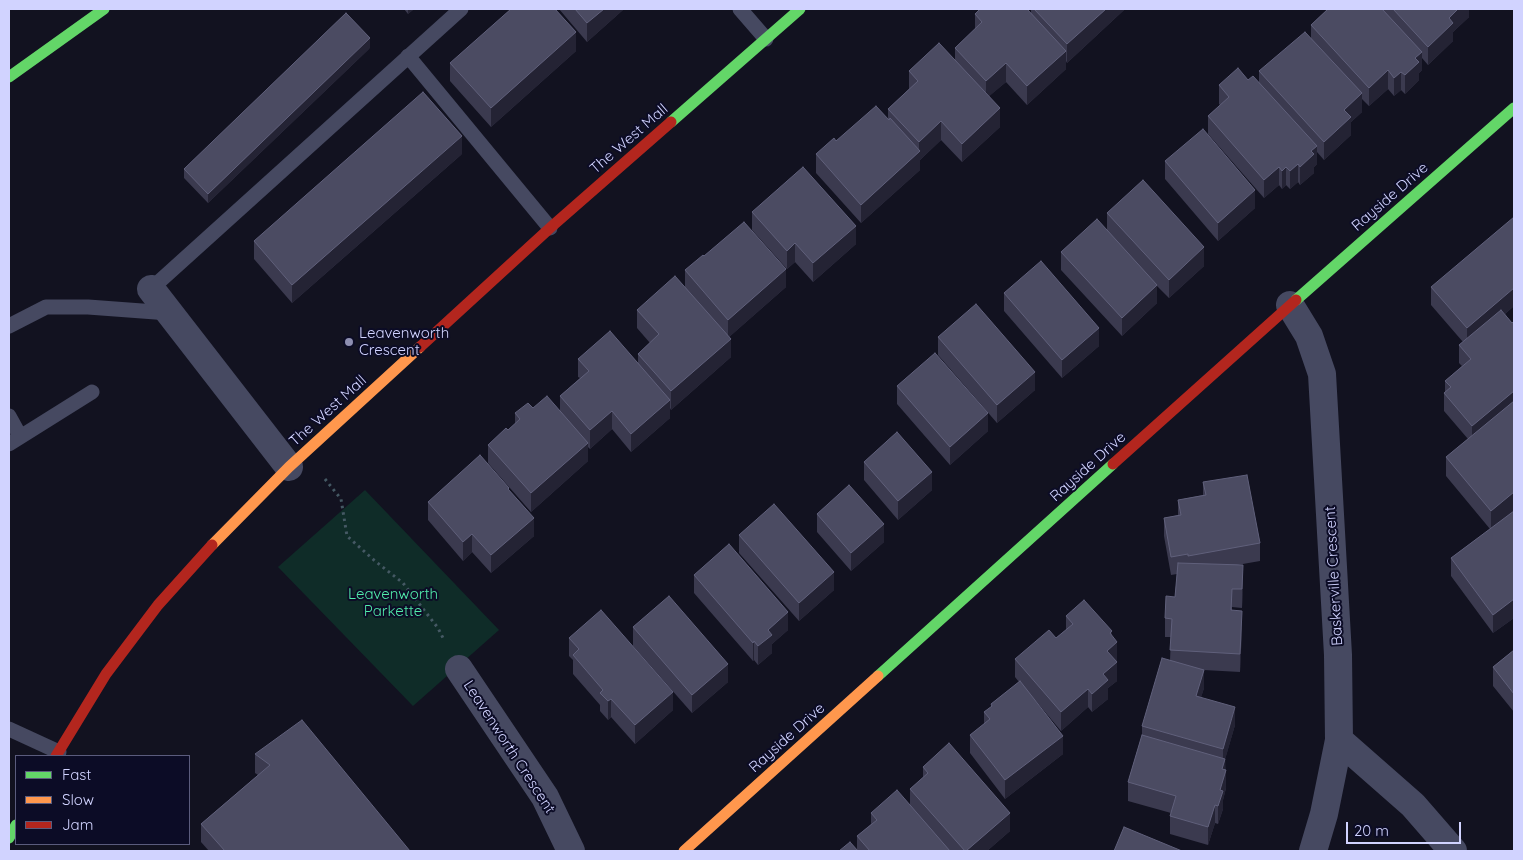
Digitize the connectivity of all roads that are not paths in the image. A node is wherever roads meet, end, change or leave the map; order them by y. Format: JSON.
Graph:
{"nodes":[{"id":1,"x":104,"y":9,"type":"edge"},
{"id":2,"x":461,"y":9,"type":"edge"},
{"id":3,"x":740,"y":9,"type":"edge"},
{"id":4,"x":800,"y":9,"type":"edge"},
{"id":5,"x":766,"y":39,"type":"junction"},
{"id":6,"x":408,"y":56,"type":"junction"},
{"id":7,"x":9,"y":77,"type":"edge"},
{"id":8,"x":1514,"y":108,"type":"edge"},
{"id":9,"x":550,"y":228,"type":"junction"},
{"id":10,"x":151,"y":289,"type":"joint"},
{"id":11,"x":1290,"y":305,"type":"junction"},
{"id":12,"x":169,"y":313,"type":"junction"},
{"id":13,"x":9,"y":326,"type":"edge"},
{"id":14,"x":92,"y":392,"type":"dead end"},
{"id":15,"x":9,"y":416,"type":"edge"},
{"id":16,"x":14,"y":440,"type":"edge"},
{"id":17,"x":297,"y":460,"type":"junction"},
{"id":18,"x":459,"y":669,"type":"road end"},
{"id":19,"x":9,"y":729,"type":"edge"},
{"id":20,"x":1339,"y":740,"type":"junction"},
{"id":21,"x":58,"y":754,"type":"edge"},
{"id":22,"x":15,"y":827,"type":"edge"},
{"id":23,"x":9,"y":838,"type":"edge"},
{"id":24,"x":571,"y":851,"type":"edge"},
{"id":25,"x":684,"y":851,"type":"edge"},
{"id":26,"x":1313,"y":851,"type":"edge"},
{"id":27,"x":1453,"y":851,"type":"edge"}],
"edges":[{"from":1,"to":7,"type":"main road"},
{"from":2,"to":6,"type":"lane"},
{"from":3,"to":5,"type":"lane"},
{"from":4,"to":5,"type":"main road","name":"The West Mall"},
{"from":5,"to":9,"type":"main road","name":"The West Mall"},
{"from":6,"to":9,"type":"lane"},
{"from":6,"to":10,"type":"lane"},
{"from":8,"to":11,"type":"main road","name":"Rayside Drive"},
{"from":9,"to":17,"type":"main road","name":"The West Mall"},
{"from":10,"to":12,"type":"street"},
{"from":11,"to":20,"type":"street","name":"Baskerville Crescent"},
{"from":11,"to":25,"type":"main road","name":"Rayside Drive"},
{"from":12,"to":13,"type":"lane"},
{"from":12,"to":17,"type":"street"},
{"from":14,"to":16,"type":"lane"},
{"from":15,"to":16,"type":"lane"},
{"from":17,"to":21,"type":"main road","name":"The West Mall"},
{"from":18,"to":24,"type":"street","name":"Leavenworth Crescent"},
{"from":19,"to":21,"type":"lane"},
{"from":20,"to":26,"type":"street","name":"Baskerville Crescent"},
{"from":20,"to":27,"type":"street"},
{"from":22,"to":23,"type":"main road"}]}
